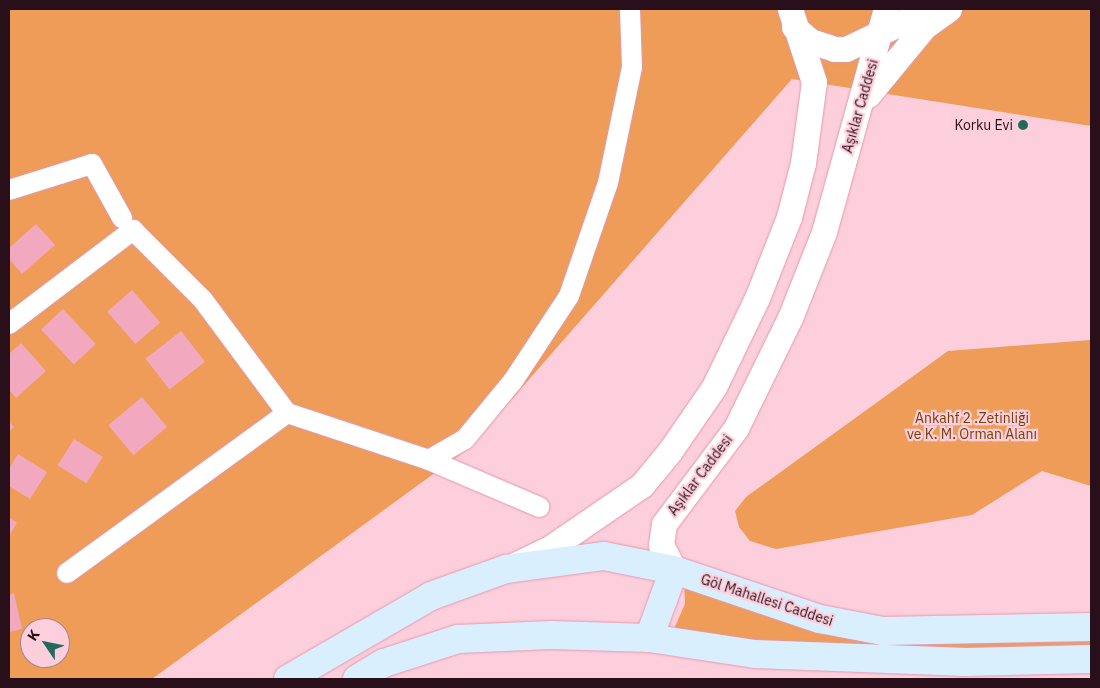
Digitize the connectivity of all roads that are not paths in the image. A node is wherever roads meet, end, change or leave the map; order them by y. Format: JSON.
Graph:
{"nodes":[{"id":1,"x":630,"y":9,"type":"edge"},
{"id":2,"x":780,"y":9,"type":"edge"},
{"id":3,"x":790,"y":9,"type":"edge"},
{"id":4,"x":930,"y":9,"type":"edge"},
{"id":5,"x":949,"y":9,"type":"edge"},
{"id":6,"x":884,"y":20,"type":"edge"},
{"id":7,"x":798,"y":32,"type":"junction"},
{"id":8,"x":860,"y":105,"type":"junction"},
{"id":9,"x":9,"y":190,"type":"edge"},
{"id":10,"x":122,"y":218,"type":"dead end"},
{"id":11,"x":9,"y":324,"type":"edge"},
{"id":12,"x":287,"y":413,"type":"junction"},
{"id":13,"x":429,"y":460,"type":"junction"},
{"id":14,"x":539,"y":507,"type":"dead end"},
{"id":15,"x":506,"y":569,"type":"junction"},
{"id":16,"x":674,"y":570,"type":"junction"},
{"id":17,"x":67,"y":573,"type":"dead end"},
{"id":18,"x":1091,"y":627,"type":"edge"},
{"id":19,"x":648,"y":638,"type":"junction"},
{"id":20,"x":1091,"y":659,"type":"edge"},
{"id":21,"x":288,"y":679,"type":"edge"},
{"id":22,"x":358,"y":679,"type":"edge"}],
"edges":[{"from":1,"to":13,"type":"street"},
{"from":2,"to":7,"type":"street"},
{"from":3,"to":7,"type":"street"},
{"from":4,"to":6,"type":"street"},
{"from":5,"to":8,"type":"street"},
{"from":6,"to":7,"type":"street"},
{"from":6,"to":8,"type":"street","name":"Aşıklar Caddesi"},
{"from":7,"to":15,"type":"street"},
{"from":8,"to":16,"type":"street","name":"Aşıklar Caddesi"},
{"from":9,"to":10,"type":"street"},
{"from":11,"to":12,"type":"street"},
{"from":12,"to":13,"type":"street"},
{"from":12,"to":17,"type":"street"},
{"from":13,"to":14,"type":"street"},
{"from":15,"to":16,"type":"main road","name":"Göl Mahallesi Caddesi"},
{"from":15,"to":21,"type":"main road"},
{"from":16,"to":18,"type":"main road","name":"Göl Mahallesi Caddesi"},
{"from":16,"to":19,"type":"main road"},
{"from":19,"to":20,"type":"main road"},
{"from":19,"to":22,"type":"main road"}]}
